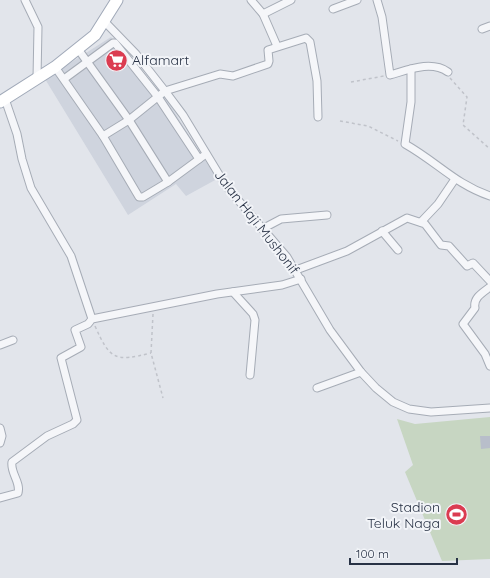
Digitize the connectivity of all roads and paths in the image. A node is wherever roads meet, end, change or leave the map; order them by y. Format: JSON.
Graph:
{"nodes":[{"id":1,"x":25,"y":0,"type":"edge"},
{"id":2,"x":117,"y":0,"type":"edge"},
{"id":3,"x":251,"y":0,"type":"edge"},
{"id":4,"x":291,"y":0,"type":"edge"},
{"id":5,"x":356,"y":0,"type":"edge"},
{"id":6,"x":377,"y":0,"type":"edge"},
{"id":7,"x":333,"y":9,"type":"dead end"},
{"id":8,"x":263,"y":14,"type":"junction"},
{"id":9,"x":104,"y":21,"type":"junction"},
{"id":10,"x":490,"y":26,"type":"edge"},
{"id":11,"x":482,"y":29,"type":"dead end"},
{"id":12,"x":277,"y":46,"type":"junction"},
{"id":13,"x":78,"y":48,"type":"junction"},
{"id":14,"x":89,"y":61,"type":"junction"},
{"id":15,"x":55,"y":67,"type":"junction"},
{"id":16,"x":411,"y":70,"type":"junction"},
{"id":17,"x":448,"y":72,"type":"joint"},
{"id":18,"x":390,"y":75,"type":"junction"},
{"id":19,"x":37,"y":78,"type":"junction"},
{"id":20,"x":64,"y":79,"type":"junction"},
{"id":21,"x":351,"y":82,"type":"dead end"},
{"id":22,"x":165,"y":91,"type":"junction"},
{"id":23,"x":158,"y":97,"type":"junction"},
{"id":24,"x":2,"y":101,"type":"edge"},
{"id":25,"x":318,"y":117,"type":"dead end"},
{"id":26,"x":129,"y":120,"type":"junction"},
{"id":27,"x":340,"y":121,"type":"dead end"},
{"id":28,"x":103,"y":136,"type":"junction"},
{"id":29,"x":406,"y":144,"type":"junction"},
{"id":30,"x":490,"y":149,"type":"edge"},
{"id":31,"x":206,"y":154,"type":"junction"},
{"id":32,"x":198,"y":159,"type":"junction"},
{"id":33,"x":455,"y":180,"type":"junction"},
{"id":34,"x":168,"y":182,"type":"junction"},
{"id":35,"x":490,"y":196,"type":"edge"},
{"id":36,"x":327,"y":215,"type":"dead end"},
{"id":37,"x":421,"y":222,"type":"junction"},
{"id":38,"x":262,"y":229,"type":"junction"},
{"id":39,"x":382,"y":231,"type":"junction"},
{"id":40,"x":398,"y":250,"type":"dead end"},
{"id":41,"x":296,"y":270,"type":"junction"},
{"id":42,"x":301,"y":279,"type":"junction"},
{"id":43,"x":490,"y":281,"type":"edge"},
{"id":44,"x":490,"y":287,"type":"edge"},
{"id":45,"x":232,"y":292,"type":"junction"},
{"id":46,"x":153,"y":308,"type":"junction"},
{"id":47,"x":92,"y":319,"type":"junction"},
{"id":48,"x":13,"y":340,"type":"dead end"},
{"id":49,"x":0,"y":344,"type":"edge"},
{"id":50,"x":151,"y":352,"type":"junction"},
{"id":51,"x":490,"y":366,"type":"edge"},
{"id":52,"x":361,"y":372,"type":"junction"},
{"id":53,"x":250,"y":375,"type":"dead end"},
{"id":54,"x":317,"y":388,"type":"dead end"},
{"id":55,"x":163,"y":398,"type":"dead end"},
{"id":56,"x":490,"y":408,"type":"edge"},
{"id":57,"x":0,"y":428,"type":"edge"},
{"id":58,"x":0,"y":443,"type":"edge"},
{"id":59,"x":0,"y":498,"type":"edge"}],
"edges":[{"from":1,"to":19,"type":"street"},
{"from":2,"to":9,"type":"main road"},
{"from":3,"to":8,"type":"street"},
{"from":4,"to":8,"type":"street"},
{"from":5,"to":7,"type":"street"},
{"from":6,"to":18,"type":"street"},
{"from":8,"to":12,"type":"street"},
{"from":9,"to":13,"type":"main road"},
{"from":9,"to":22,"type":"street","name":"Jalan Haji Mushonif"},
{"from":10,"to":11,"type":"street"},
{"from":12,"to":22,"type":"street"},
{"from":12,"to":25,"type":"street"},
{"from":13,"to":14,"type":"street"},
{"from":13,"to":15,"type":"main road"},
{"from":14,"to":20,"type":"street"},
{"from":14,"to":23,"type":"street"},
{"from":14,"to":26,"type":"street"},
{"from":15,"to":19,"type":"main road"},
{"from":15,"to":20,"type":"street"},
{"from":16,"to":17,"type":"street"},
{"from":16,"to":18,"type":"street"},
{"from":16,"to":29,"type":"street"},
{"from":17,"to":30,"type":"path"},
{"from":18,"to":21,"type":"path"},
{"from":19,"to":24,"type":"main road"},
{"from":20,"to":28,"type":"street"},
{"from":22,"to":23,"type":"street"},
{"from":22,"to":31,"type":"street","name":"Jalan Haji Mushonif"},
{"from":23,"to":26,"type":"street"},
{"from":23,"to":32,"type":"street"},
{"from":24,"to":47,"type":"street"},
{"from":26,"to":28,"type":"street"},
{"from":26,"to":34,"type":"street"},
{"from":27,"to":29,"type":"path"},
{"from":28,"to":34,"type":"street"},
{"from":29,"to":33,"type":"street"},
{"from":31,"to":32,"type":"street"},
{"from":31,"to":38,"type":"street","name":"Jalan Haji Mushonif"},
{"from":32,"to":34,"type":"street"},
{"from":33,"to":35,"type":"street"},
{"from":33,"to":37,"type":"street"},
{"from":36,"to":38,"type":"street"},
{"from":37,"to":39,"type":"street"},
{"from":37,"to":43,"type":"street"},
{"from":38,"to":41,"type":"street","name":"Jalan Haji Mushonif"},
{"from":39,"to":40,"type":"street"},
{"from":39,"to":41,"type":"street"},
{"from":41,"to":42,"type":"street","name":"Jalan Haji Mushonif"},
{"from":42,"to":45,"type":"street"},
{"from":42,"to":52,"type":"street","name":"Jalan Haji Mushonif"},
{"from":44,"to":51,"type":"street"},
{"from":45,"to":46,"type":"street"},
{"from":45,"to":53,"type":"street"},
{"from":46,"to":47,"type":"street"},
{"from":46,"to":50,"type":"path"},
{"from":47,"to":50,"type":"path"},
{"from":47,"to":59,"type":"street"},
{"from":48,"to":49,"type":"street"},
{"from":50,"to":55,"type":"path"},
{"from":52,"to":54,"type":"street"},
{"from":52,"to":56,"type":"street","name":"Jalan Haji Mushonif"},
{"from":57,"to":58,"type":"street"}]}
